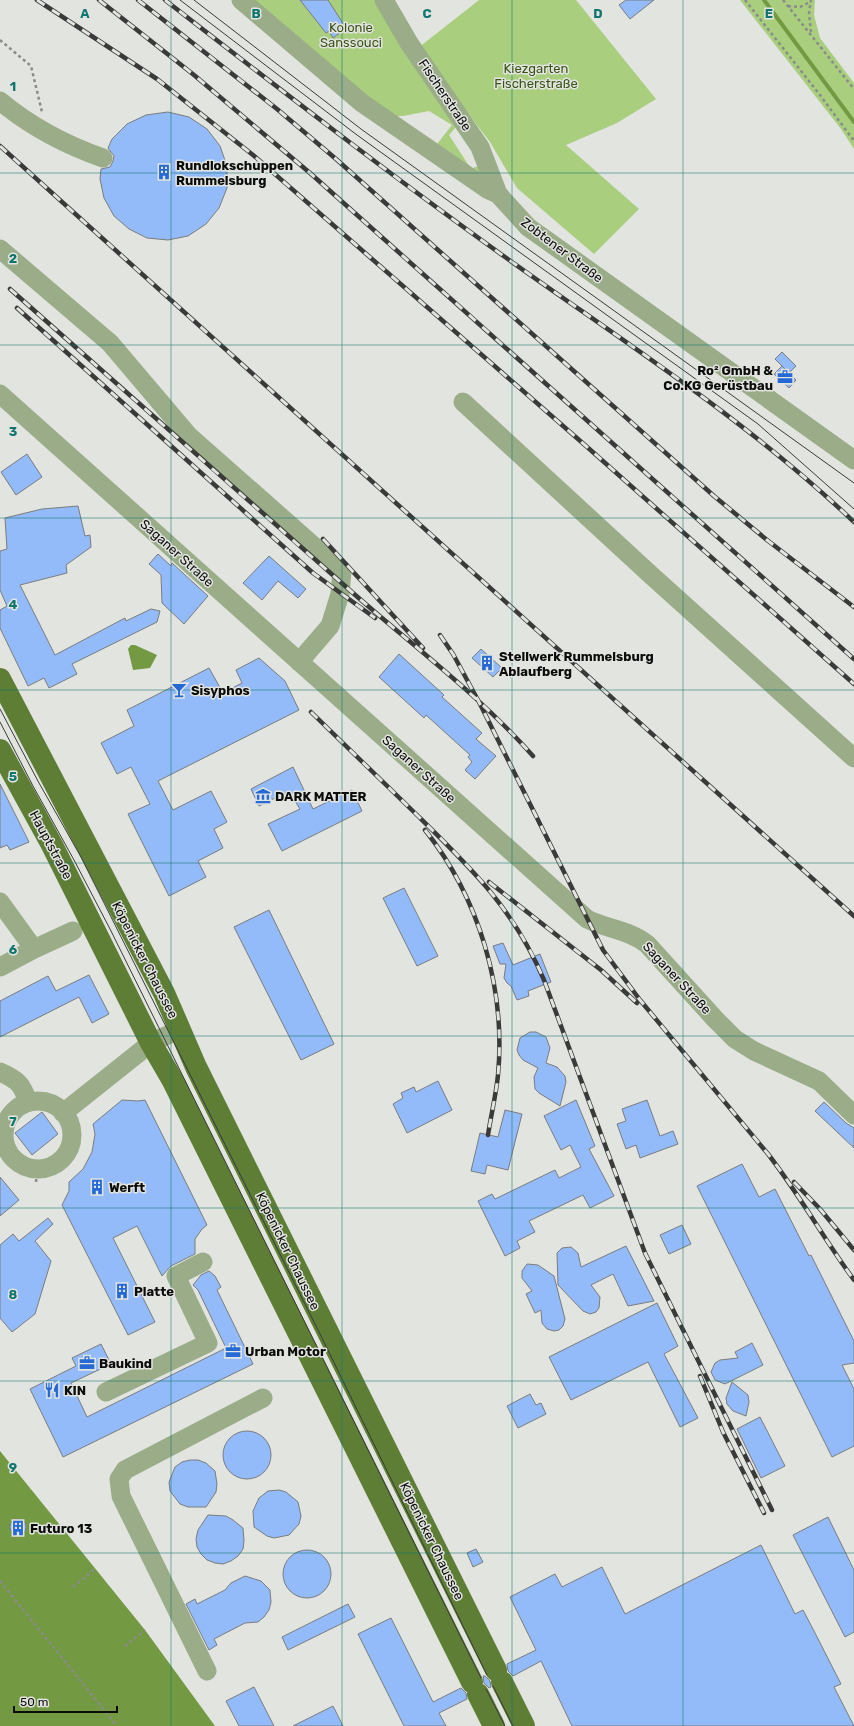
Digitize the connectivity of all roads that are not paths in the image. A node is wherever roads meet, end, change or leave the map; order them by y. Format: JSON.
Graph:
{"nodes":[{"id":1,"x":241,"y":0,"type":"edge"},
{"id":2,"x":384,"y":0,"type":"edge"},
{"id":3,"x":0,"y":101,"type":"edge"},
{"id":4,"x":102,"y":158,"type":"dead end"},
{"id":5,"x":498,"y":194,"type":"junction"},
{"id":6,"x":0,"y":249,"type":"edge"},
{"id":7,"x":0,"y":394,"type":"edge"},
{"id":8,"x":463,"y":402,"type":"dead end"},
{"id":9,"x":854,"y":460,"type":"edge"},
{"id":10,"x":299,"y":662,"type":"junction"},
{"id":11,"x":0,"y":679,"type":"edge"},
{"id":12,"x":0,"y":750,"type":"edge"},
{"id":13,"x":854,"y":758,"type":"edge"},
{"id":14,"x":0,"y":902,"type":"edge"},
{"id":15,"x":7,"y":926,"type":"edge"},
{"id":16,"x":73,"y":931,"type":"dead end"},
{"id":17,"x":100,"y":942,"type":"joint"},
{"id":18,"x":34,"y":949,"type":"junction"},
{"id":19,"x":0,"y":967,"type":"edge"},
{"id":20,"x":180,"y":1029,"type":"junction"},
{"id":21,"x":151,"y":1043,"type":"junction"},
{"id":22,"x":0,"y":1072,"type":"edge"},
{"id":23,"x":28,"y":1102,"type":"junction"},
{"id":24,"x":64,"y":1113,"type":"junction"},
{"id":25,"x":854,"y":1115,"type":"edge"},
{"id":26,"x":4,"y":1158,"type":"edge"},
{"id":27,"x":203,"y":1262,"type":"dead end"},
{"id":28,"x":106,"y":1392,"type":"dead end"},
{"id":29,"x":263,"y":1398,"type":"dead end"},
{"id":30,"x":406,"y":1489,"type":"junction"},
{"id":31,"x":382,"y":1500,"type":"junction"},
{"id":32,"x":207,"y":1671,"type":"dead end"},
{"id":33,"x":494,"y":1726,"type":"edge"},
{"id":34,"x":524,"y":1726,"type":"edge"}],
"edges":[{"from":1,"to":5,"type":"street","name":"Zobtener Straße"},
{"from":2,"to":5,"type":"street","name":"Fischerstraße"},
{"from":3,"to":4,"type":"street"},
{"from":5,"to":9,"type":"street","name":"Zobtener Straße"},
{"from":6,"to":10,"type":"street"},
{"from":7,"to":10,"type":"street","name":"Saganer Straße"},
{"from":8,"to":13,"type":"street"},
{"from":10,"to":25,"type":"street","name":"Saganer Straße"},
{"from":11,"to":20,"type":"main road","name":"Köpenicker Chaussee"},
{"from":12,"to":17,"type":"main road","name":"Hauptstraße"},
{"from":14,"to":15,"type":"street"},
{"from":15,"to":18,"type":"street"},
{"from":16,"to":18,"type":"street"},
{"from":17,"to":21,"type":"main road","name":"Köpenicker Chaussee"},
{"from":18,"to":19,"type":"street"},
{"from":20,"to":21,"type":"street"},
{"from":20,"to":30,"type":"main road","name":"Köpenicker Chaussee"},
{"from":21,"to":24,"type":"street"},
{"from":21,"to":31,"type":"main road","name":"Köpenicker Chaussee"},
{"from":22,"to":23,"type":"street"},
{"from":23,"to":24,"type":"street"},
{"from":23,"to":26,"type":"street"},
{"from":24,"to":26,"type":"street"},
{"from":27,"to":28,"type":"street"},
{"from":29,"to":32,"type":"street"},
{"from":30,"to":31,"type":"street"},
{"from":30,"to":34,"type":"main road","name":"Köpenicker Chaussee"},
{"from":31,"to":33,"type":"main road","name":"Köpenicker Chaussee"}]}
